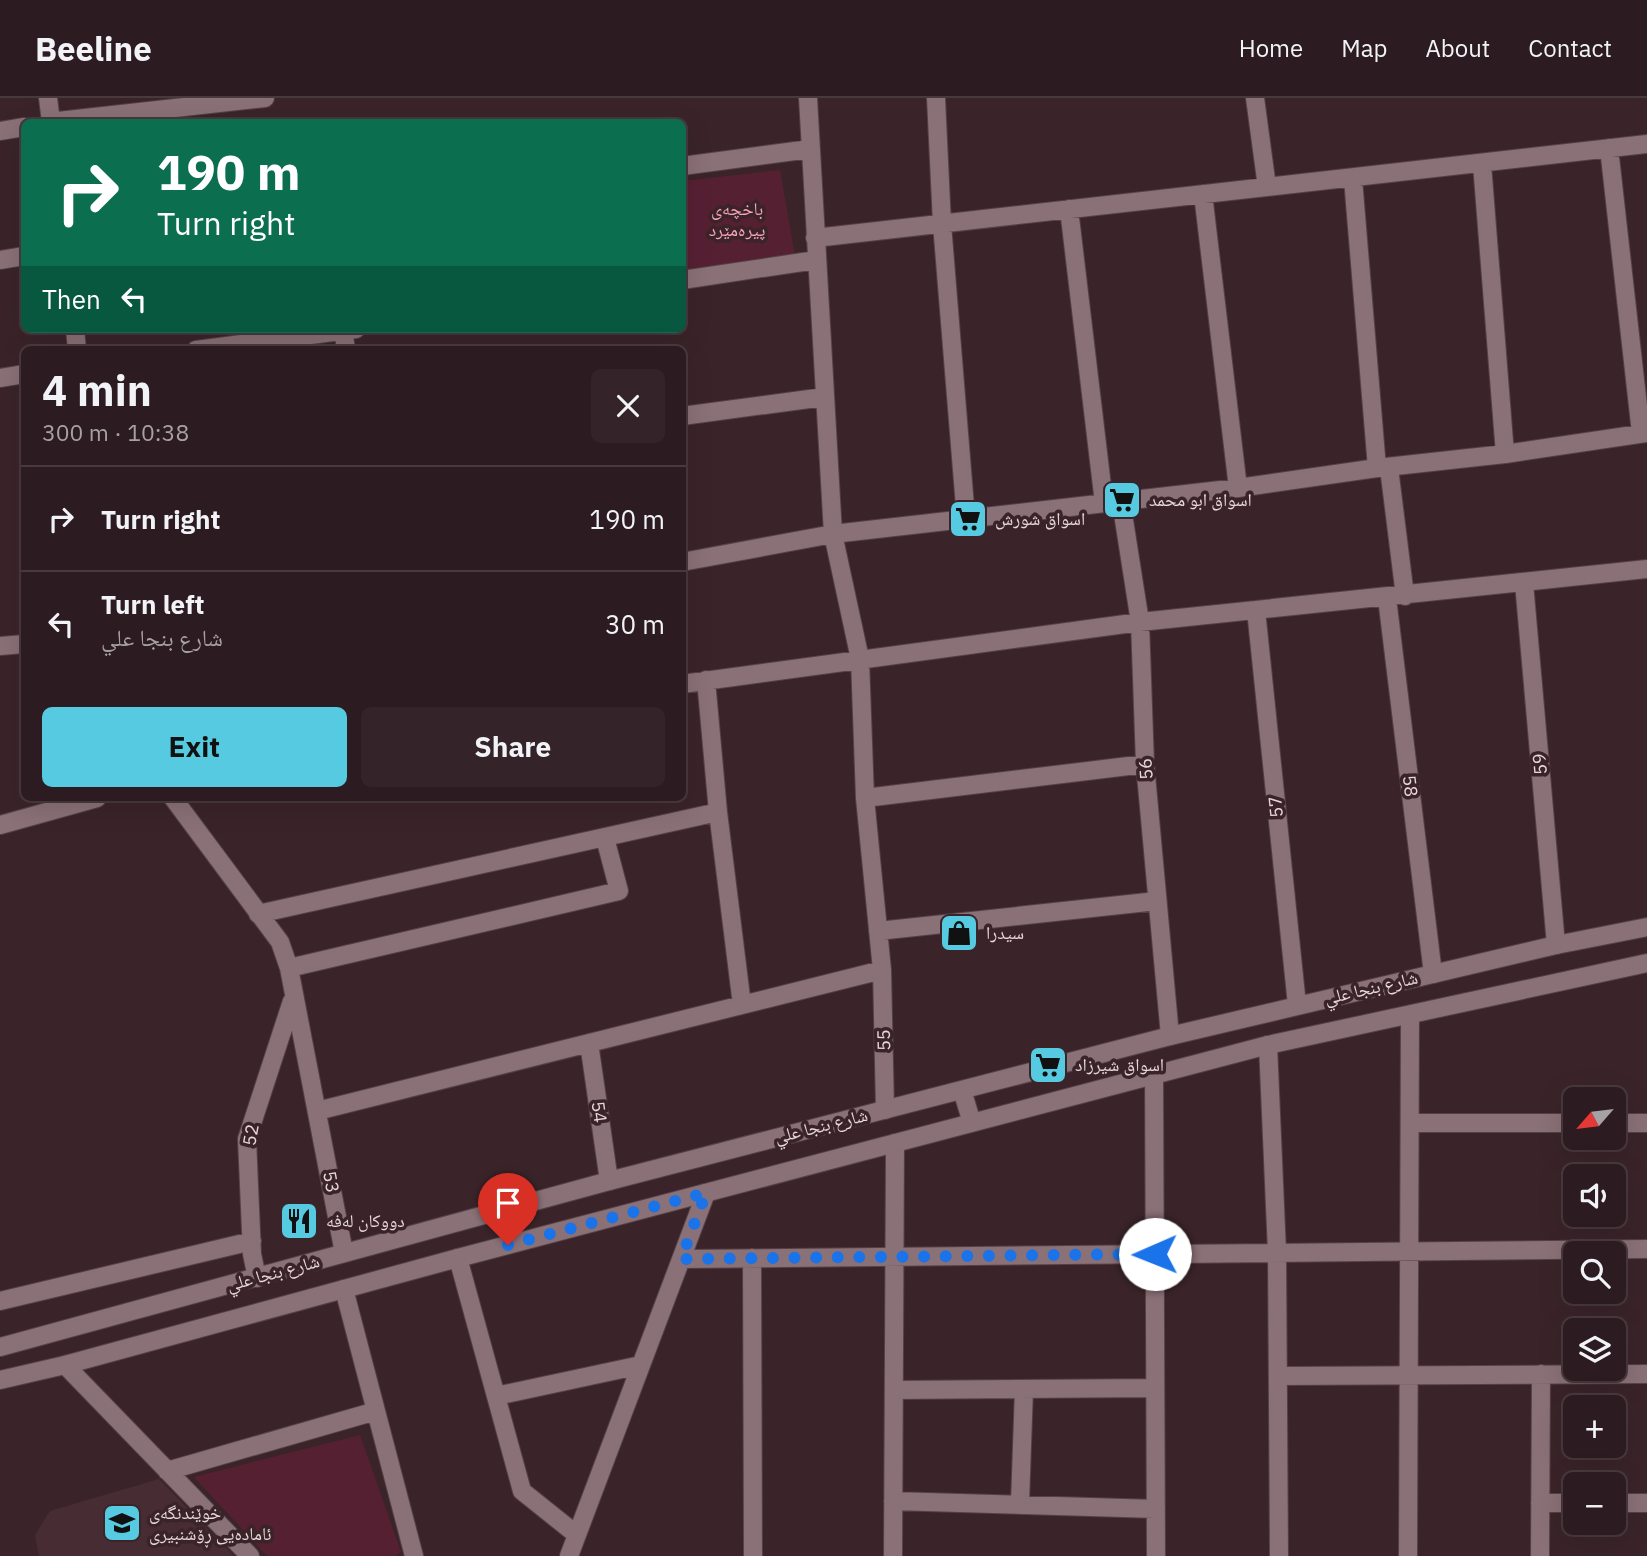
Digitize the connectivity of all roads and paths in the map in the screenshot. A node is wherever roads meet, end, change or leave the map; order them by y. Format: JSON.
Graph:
{"nodes":[{"id":1,"x":48,"y":98,"type":"edge"},
{"id":2,"x":265,"y":98,"type":"edge"},
{"id":3,"x":807,"y":98,"type":"edge"},
{"id":4,"x":936,"y":98,"type":"edge"},
{"id":5,"x":1255,"y":98,"type":"edge"},
{"id":6,"x":50,"y":119,"type":"edge"},
{"id":7,"x":77,"y":119,"type":"edge"},
{"id":8,"x":21,"y":128,"type":"edge"},
{"id":9,"x":0,"y":131,"type":"edge"},
{"id":10,"x":1647,"y":144,"type":"edge"},
{"id":11,"x":1609,"y":148,"type":"junction"},
{"id":12,"x":810,"y":149,"type":"junction"},
{"id":13,"x":1482,"y":164,"type":"junction"},
{"id":14,"x":686,"y":165,"type":"edge"},
{"id":15,"x":1353,"y":179,"type":"junction"},
{"id":16,"x":1267,"y":187,"type":"junction"},
{"id":17,"x":1203,"y":194,"type":"junction"},
{"id":18,"x":1069,"y":209,"type":"junction"},
{"id":19,"x":942,"y":224,"type":"junction"},
{"id":20,"x":815,"y":238,"type":"junction"},
{"id":21,"x":21,"y":256,"type":"edge"},
{"id":22,"x":0,"y":260,"type":"edge"},
{"id":23,"x":816,"y":260,"type":"junction"},
{"id":24,"x":686,"y":279,"type":"edge"},
{"id":25,"x":325,"y":333,"type":"edge"},
{"id":26,"x":226,"y":346,"type":"edge"},
{"id":27,"x":21,"y":374,"type":"edge"},
{"id":28,"x":0,"y":378,"type":"edge"},
{"id":29,"x":824,"y":397,"type":"junction"},
{"id":30,"x":686,"y":415,"type":"edge"},
{"id":31,"x":1644,"y":433,"type":"edge"},
{"id":32,"x":1505,"y":454,"type":"junction"},
{"id":33,"x":1383,"y":468,"type":"junction"},
{"id":34,"x":1238,"y":488,"type":"junction"},
{"id":35,"x":1112,"y":502,"type":"junction"},
{"id":36,"x":965,"y":519,"type":"junction"},
{"id":37,"x":833,"y":534,"type":"junction"},
{"id":38,"x":686,"y":561,"type":"edge"},
{"id":39,"x":1647,"y":569,"type":"edge"},
{"id":40,"x":1524,"y":583,"type":"junction"},
{"id":41,"x":1396,"y":597,"type":"junction"},
{"id":42,"x":1256,"y":610,"type":"junction"},
{"id":43,"x":1140,"y":622,"type":"junction"},
{"id":44,"x":21,"y":644,"type":"edge"},
{"id":45,"x":0,"y":646,"type":"edge"},
{"id":46,"x":860,"y":659,"type":"junction"},
{"id":47,"x":706,"y":680,"type":"junction"},
{"id":48,"x":686,"y":683,"type":"edge"},
{"id":49,"x":1145,"y":764,"type":"junction"},
{"id":50,"x":865,"y":798,"type":"junction"},
{"id":51,"x":86,"y":801,"type":"edge"},
{"id":52,"x":175,"y":801,"type":"edge"},
{"id":53,"x":718,"y":812,"type":"junction"},
{"id":54,"x":0,"y":825,"type":"edge"},
{"id":55,"x":605,"y":838,"type":"junction"},
{"id":56,"x":1157,"y":901,"type":"junction"},
{"id":57,"x":258,"y":914,"type":"junction"},
{"id":58,"x":1647,"y":928,"type":"edge"},
{"id":59,"x":878,"y":931,"type":"junction"},
{"id":60,"x":1556,"y":945,"type":"junction"},
{"id":61,"x":1647,"y":963,"type":"edge"},
{"id":62,"x":289,"y":968,"type":"junction"},
{"id":63,"x":882,"y":970,"type":"junction"},
{"id":64,"x":1433,"y":974,"type":"junction"},
{"id":65,"x":293,"y":998,"type":"junction"},
{"id":66,"x":742,"y":1005,"type":"junction"},
{"id":67,"x":1297,"y":1005,"type":"junction"},
{"id":68,"x":1410,"y":1016,"type":"junction"},
{"id":69,"x":1170,"y":1036,"type":"junction"},
{"id":70,"x":589,"y":1043,"type":"junction"},
{"id":71,"x":1268,"y":1045,"type":"junction"},
{"id":72,"x":1154,"y":1075,"type":"junction"},
{"id":73,"x":962,"y":1090,"type":"junction"},
{"id":74,"x":885,"y":1110,"type":"junction"},
{"id":75,"x":317,"y":1111,"type":"junction"},
{"id":76,"x":972,"y":1123,"type":"junction"},
{"id":77,"x":1410,"y":1123,"type":"junction"},
{"id":78,"x":1563,"y":1123,"type":"edge"},
{"id":79,"x":1626,"y":1123,"type":"edge"},
{"id":80,"x":1647,"y":1123,"type":"edge"},
{"id":81,"x":895,"y":1143,"type":"junction"},
{"id":82,"x":609,"y":1181,"type":"junction"},
{"id":83,"x":706,"y":1193,"type":"junction"},
{"id":84,"x":251,"y":1241,"type":"junction"},
{"id":85,"x":1647,"y":1249,"type":"edge"},
{"id":86,"x":1277,"y":1252,"type":"junction"},
{"id":87,"x":1410,"y":1252,"type":"junction"},
{"id":88,"x":344,"y":1253,"type":"junction"},
{"id":89,"x":1155,"y":1254,"type":"junction"},
{"id":90,"x":894,"y":1257,"type":"junction"},
{"id":91,"x":458,"y":1258,"type":"junction"},
{"id":92,"x":752,"y":1258,"type":"junction"},
{"id":93,"x":681,"y":1259,"type":"junction"},
{"id":94,"x":257,"y":1278,"type":"junction"},
{"id":95,"x":344,"y":1289,"type":"junction"},
{"id":96,"x":0,"y":1301,"type":"edge"},
{"id":97,"x":0,"y":1347,"type":"edge"},
{"id":98,"x":65,"y":1365,"type":"junction"},
{"id":99,"x":641,"y":1365,"type":"junction"},
{"id":100,"x":1541,"y":1374,"type":"junction"},
{"id":101,"x":1647,"y":1374,"type":"edge"},
{"id":102,"x":1410,"y":1375,"type":"junction"},
{"id":103,"x":1279,"y":1376,"type":"junction"},
{"id":104,"x":0,"y":1380,"type":"edge"},
{"id":105,"x":1155,"y":1388,"type":"junction"},
{"id":106,"x":1024,"y":1389,"type":"junction"},
{"id":107,"x":894,"y":1390,"type":"junction"},
{"id":108,"x":496,"y":1396,"type":"junction"},
{"id":109,"x":376,"y":1411,"type":"junction"},
{"id":110,"x":167,"y":1471,"type":"junction"},
{"id":111,"x":893,"y":1501,"type":"junction"},
{"id":112,"x":1020,"y":1503,"type":"junction"},
{"id":113,"x":1541,"y":1503,"type":"junction"},
{"id":114,"x":1563,"y":1503,"type":"edge"},
{"id":115,"x":1626,"y":1503,"type":"edge"},
{"id":116,"x":1647,"y":1503,"type":"edge"},
{"id":117,"x":1156,"y":1509,"type":"junction"},
{"id":118,"x":577,"y":1535,"type":"junction"},
{"id":119,"x":250,"y":1556,"type":"edge"},
{"id":120,"x":413,"y":1556,"type":"edge"},
{"id":121,"x":569,"y":1556,"type":"edge"},
{"id":122,"x":753,"y":1556,"type":"edge"},
{"id":123,"x":893,"y":1556,"type":"edge"},
{"id":124,"x":1156,"y":1556,"type":"edge"},
{"id":125,"x":1279,"y":1556,"type":"edge"},
{"id":126,"x":1408,"y":1556,"type":"edge"},
{"id":127,"x":1540,"y":1556,"type":"edge"}],
"edges":[{"from":1,"to":6,"type":"street"},
{"from":2,"to":7,"type":"street"},
{"from":3,"to":12,"type":"street","name":"55"},
{"from":4,"to":19,"type":"street"},
{"from":5,"to":16,"type":"street"},
{"from":8,"to":9,"type":"street"},
{"from":10,"to":11,"type":"street"},
{"from":11,"to":13,"type":"street"},
{"from":11,"to":31,"type":"street"},
{"from":12,"to":14,"type":"street"},
{"from":12,"to":20,"type":"street","name":"55"},
{"from":13,"to":15,"type":"street"},
{"from":13,"to":32,"type":"street"},
{"from":15,"to":16,"type":"street"},
{"from":15,"to":33,"type":"street","name":"58"},
{"from":16,"to":17,"type":"street"},
{"from":17,"to":18,"type":"street"},
{"from":17,"to":34,"type":"street"},
{"from":18,"to":19,"type":"street"},
{"from":18,"to":35,"type":"street","name":"56"},
{"from":19,"to":20,"type":"street"},
{"from":19,"to":36,"type":"street"},
{"from":20,"to":23,"type":"street","name":"55"},
{"from":21,"to":22,"type":"street"},
{"from":23,"to":24,"type":"street"},
{"from":23,"to":29,"type":"street","name":"55"},
{"from":25,"to":26,"type":"street"},
{"from":27,"to":28,"type":"street"},
{"from":29,"to":30,"type":"street"},
{"from":29,"to":37,"type":"street","name":"55"},
{"from":31,"to":32,"type":"street"},
{"from":32,"to":33,"type":"street"},
{"from":33,"to":34,"type":"street"},
{"from":33,"to":41,"type":"street","name":"58"},
{"from":34,"to":35,"type":"street"},
{"from":35,"to":36,"type":"street"},
{"from":35,"to":43,"type":"street","name":"56"},
{"from":36,"to":37,"type":"street"},
{"from":37,"to":38,"type":"street"},
{"from":37,"to":46,"type":"street","name":"55"},
{"from":39,"to":40,"type":"street"},
{"from":40,"to":41,"type":"street"},
{"from":40,"to":60,"type":"street","name":"59"},
{"from":41,"to":42,"type":"street"},
{"from":41,"to":64,"type":"street","name":"58"},
{"from":42,"to":43,"type":"street"},
{"from":42,"to":67,"type":"street","name":"57"},
{"from":43,"to":46,"type":"street"},
{"from":43,"to":49,"type":"street","name":"56"},
{"from":44,"to":45,"type":"street"},
{"from":46,"to":47,"type":"street"},
{"from":46,"to":50,"type":"street","name":"55"},
{"from":47,"to":48,"type":"street"},
{"from":47,"to":53,"type":"street"},
{"from":49,"to":50,"type":"street"},
{"from":49,"to":56,"type":"street","name":"56"},
{"from":50,"to":59,"type":"street","name":"55"},
{"from":51,"to":54,"type":"street"},
{"from":52,"to":57,"type":"street","name":"53"},
{"from":53,"to":55,"type":"street"},
{"from":53,"to":66,"type":"street"},
{"from":55,"to":57,"type":"street"},
{"from":55,"to":62,"type":"street"},
{"from":56,"to":59,"type":"street"},
{"from":56,"to":69,"type":"street","name":"56"},
{"from":57,"to":62,"type":"street","name":"53"},
{"from":58,"to":60,"type":"street","name":"شارع بنجا علي"},
{"from":59,"to":63,"type":"street","name":"55"},
{"from":60,"to":64,"type":"street","name":"شارع بنجا علي"},
{"from":61,"to":68,"type":"street","name":"شارع بنجا علي"},
{"from":62,"to":65,"type":"street","name":"53"},
{"from":63,"to":66,"type":"street"},
{"from":63,"to":74,"type":"street","name":"55"},
{"from":64,"to":67,"type":"street","name":"شارع بنجا علي"},
{"from":65,"to":75,"type":"street","name":"53"},
{"from":65,"to":84,"type":"street","name":"52"},
{"from":66,"to":70,"type":"street"},
{"from":67,"to":69,"type":"street","name":"شارع بنجا علي"},
{"from":68,"to":71,"type":"street","name":"شارع بنجا علي"},
{"from":68,"to":77,"type":"street"},
{"from":69,"to":73,"type":"street","name":"شارع بنجا علي"},
{"from":70,"to":75,"type":"street"},
{"from":70,"to":82,"type":"street","name":"54"},
{"from":71,"to":72,"type":"street","name":"شارع بنجا علي"},
{"from":71,"to":86,"type":"street"},
{"from":72,"to":76,"type":"street","name":"شارع بنجا علي"},
{"from":72,"to":89,"type":"street"},
{"from":73,"to":74,"type":"street","name":"شارع بنجا علي"},
{"from":73,"to":76,"type":"street"},
{"from":74,"to":82,"type":"street","name":"شارع بنجا علي"},
{"from":75,"to":88,"type":"street","name":"53"},
{"from":76,"to":81,"type":"street","name":"شارع بنجا علي"},
{"from":77,"to":78,"type":"street"},
{"from":77,"to":87,"type":"street"},
{"from":79,"to":80,"type":"street"},
{"from":81,"to":83,"type":"street","name":"شارع بنجا علي"},
{"from":81,"to":90,"type":"street"},
{"from":82,"to":88,"type":"street","name":"شارع بنجا علي"},
{"from":83,"to":91,"type":"street","name":"شارع بنجا علي"},
{"from":83,"to":93,"type":"street"},
{"from":84,"to":94,"type":"street","name":"52"},
{"from":84,"to":96,"type":"street"},
{"from":85,"to":87,"type":"street"},
{"from":86,"to":87,"type":"street"},
{"from":86,"to":89,"type":"street"},
{"from":86,"to":103,"type":"street"},
{"from":87,"to":102,"type":"street"},
{"from":88,"to":94,"type":"street","name":"شارع بنجا علي"},
{"from":89,"to":90,"type":"street"},
{"from":89,"to":105,"type":"street"},
{"from":90,"to":92,"type":"street"},
{"from":90,"to":107,"type":"street"},
{"from":91,"to":95,"type":"street","name":"شارع بنجا علي"},
{"from":91,"to":108,"type":"street"},
{"from":92,"to":93,"type":"street"},
{"from":92,"to":122,"type":"street"},
{"from":93,"to":99,"type":"street"},
{"from":94,"to":97,"type":"street","name":"شارع بنجا علي"},
{"from":95,"to":98,"type":"street","name":"شارع بنجا علي"},
{"from":95,"to":109,"type":"street"},
{"from":98,"to":104,"type":"street","name":"شارع بنجا علي"},
{"from":98,"to":110,"type":"street"},
{"from":99,"to":108,"type":"street"},
{"from":99,"to":118,"type":"street"},
{"from":100,"to":101,"type":"street"},
{"from":100,"to":102,"type":"street"},
{"from":100,"to":113,"type":"street"},
{"from":102,"to":103,"type":"street"},
{"from":102,"to":126,"type":"street"},
{"from":103,"to":125,"type":"street"},
{"from":105,"to":106,"type":"street"},
{"from":105,"to":117,"type":"street"},
{"from":106,"to":107,"type":"street"},
{"from":106,"to":112,"type":"street"},
{"from":107,"to":111,"type":"street"},
{"from":108,"to":118,"type":"street"},
{"from":109,"to":110,"type":"street"},
{"from":109,"to":120,"type":"street"},
{"from":110,"to":119,"type":"street"},
{"from":111,"to":112,"type":"street"},
{"from":111,"to":123,"type":"street"},
{"from":112,"to":117,"type":"street"},
{"from":113,"to":114,"type":"street"},
{"from":113,"to":127,"type":"street"},
{"from":115,"to":116,"type":"street"},
{"from":117,"to":124,"type":"street"},
{"from":118,"to":121,"type":"street"}]}
